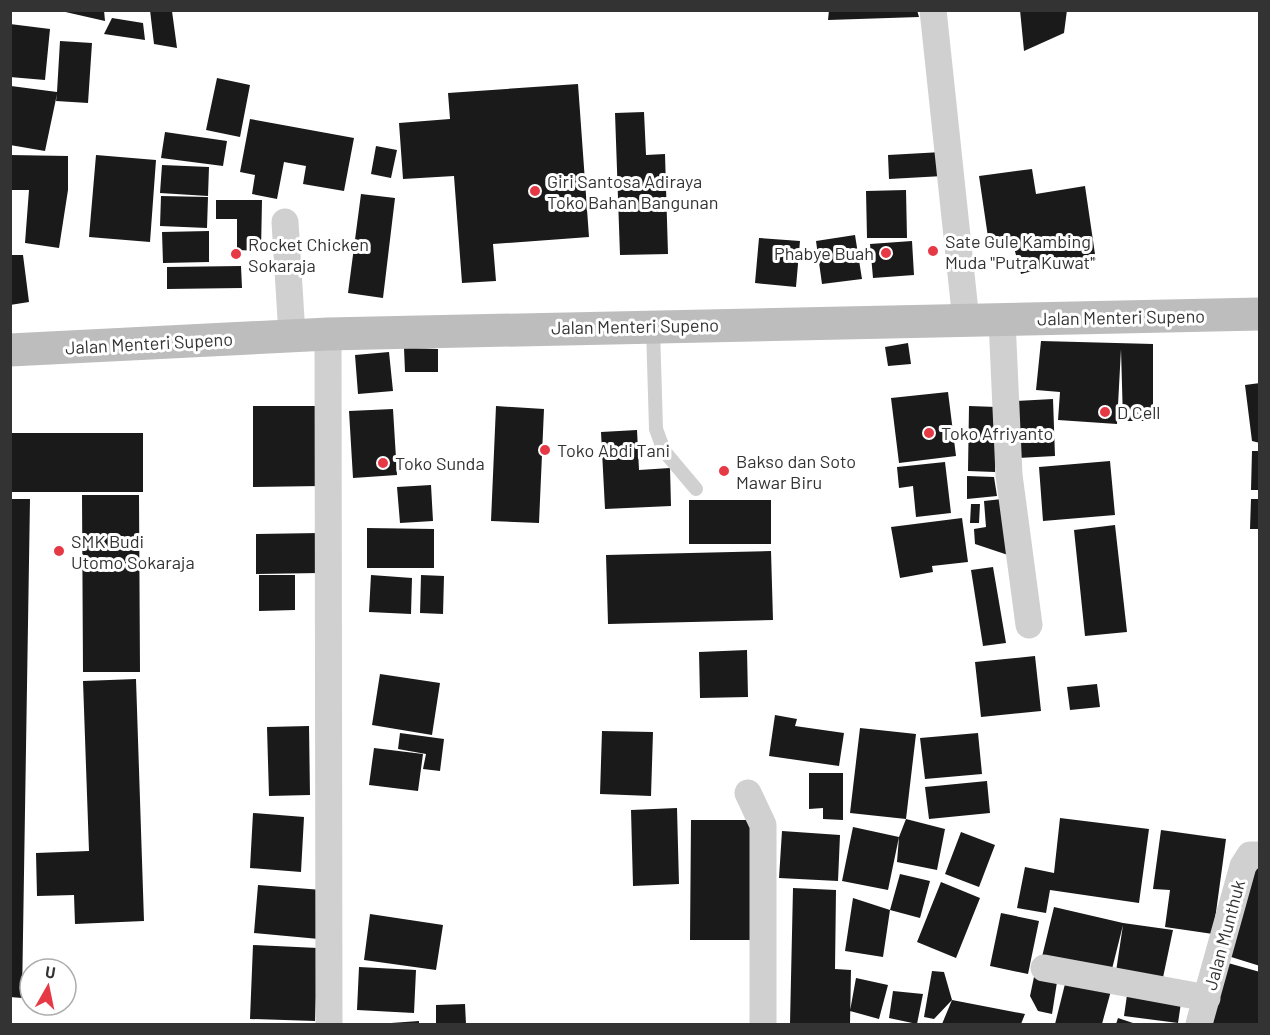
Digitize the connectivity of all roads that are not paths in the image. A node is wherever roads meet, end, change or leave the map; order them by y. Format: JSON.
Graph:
{"nodes":[{"id":1,"x":933,"y":10,"type":"edge"},
{"id":2,"x":285,"y":222,"type":"dead end"},
{"id":3,"x":1260,"y":314,"type":"edge"},
{"id":4,"x":1002,"y":320,"type":"junction"},
{"id":5,"x":966,"y":321,"type":"junction"},
{"id":6,"x":653,"y":326,"type":"junction"},
{"id":7,"x":328,"y":334,"type":"junction"},
{"id":8,"x":292,"y":335,"type":"junction"},
{"id":9,"x":10,"y":350,"type":"edge"},
{"id":10,"x":696,"y":489,"type":"dead end"},
{"id":11,"x":1029,"y":625,"type":"dead end"},
{"id":12,"x":748,"y":793,"type":"dead end"},
{"id":13,"x":1260,"y":855,"type":"edge"},
{"id":14,"x":1044,"y":968,"type":"dead end"},
{"id":15,"x":1207,"y":998,"type":"junction"},
{"id":16,"x":329,"y":1024,"type":"edge"},
{"id":17,"x":763,"y":1024,"type":"edge"},
{"id":18,"x":1199,"y":1024,"type":"edge"}],
"edges":[{"from":1,"to":5,"type":"street"},
{"from":2,"to":8,"type":"street"},
{"from":3,"to":4,"type":"main road","name":"Jalan Menteri Supeno"},
{"from":4,"to":5,"type":"main road","name":"Jalan Menteri Supeno"},
{"from":4,"to":11,"type":"street"},
{"from":5,"to":6,"type":"main road","name":"Jalan Menteri Supeno"},
{"from":6,"to":7,"type":"main road","name":"Jalan Menteri Supeno"},
{"from":6,"to":10,"type":"lane"},
{"from":7,"to":8,"type":"main road","name":"Jalan Menteri Supeno"},
{"from":7,"to":16,"type":"street"},
{"from":8,"to":9,"type":"main road","name":"Jalan Menteri Supeno"},
{"from":12,"to":17,"type":"street"},
{"from":13,"to":15,"type":"street","name":"Jalan Munthuk"},
{"from":14,"to":15,"type":"street"},
{"from":15,"to":18,"type":"street","name":"Jalan Munthuk"}]}
